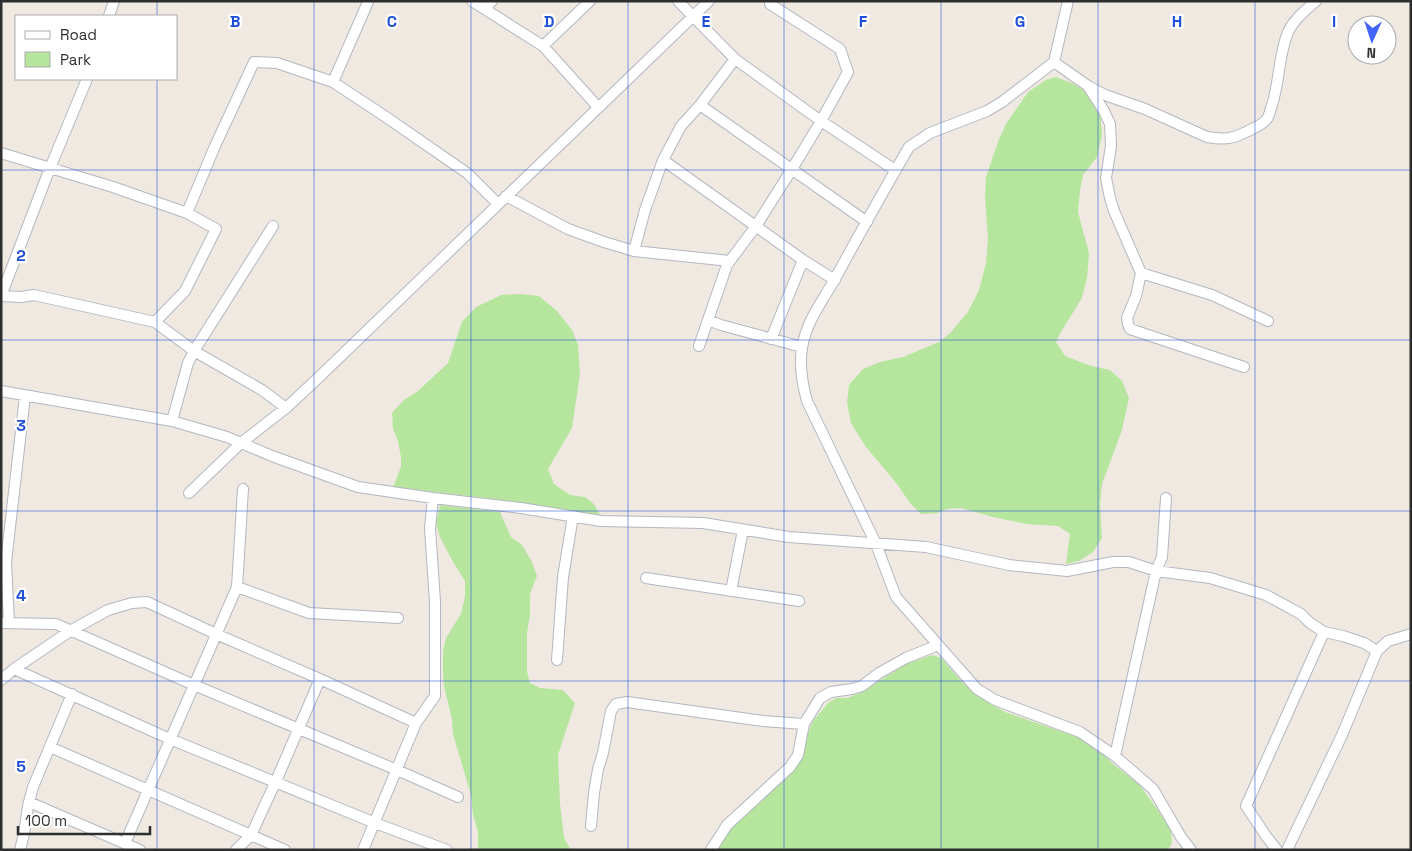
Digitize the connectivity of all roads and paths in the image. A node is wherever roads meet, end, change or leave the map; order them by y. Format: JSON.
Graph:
{"nodes":[{"id":1,"x":114,"y":1,"type":"edge"},
{"id":2,"x":472,"y":1,"type":"edge"},
{"id":3,"x":492,"y":1,"type":"edge"},
{"id":4,"x":590,"y":1,"type":"edge"},
{"id":5,"x":678,"y":1,"type":"edge"},
{"id":6,"x":709,"y":1,"type":"edge"},
{"id":7,"x":1068,"y":1,"type":"edge"},
{"id":8,"x":1316,"y":1,"type":"edge"},
{"id":9,"x":368,"y":2,"type":"edge"},
{"id":10,"x":770,"y":4,"type":"dead end"},
{"id":11,"x":484,"y":9,"type":"junction"},
{"id":12,"x":109,"y":15,"type":"edge"},
{"id":13,"x":693,"y":16,"type":"junction"},
{"id":14,"x":543,"y":46,"type":"junction"},
{"id":15,"x":735,"y":59,"type":"junction"},
{"id":16,"x":1054,"y":62,"type":"junction"},
{"id":17,"x":87,"y":80,"type":"edge"},
{"id":18,"x":333,"y":82,"type":"junction"},
{"id":19,"x":1088,"y":86,"type":"junction"},
{"id":20,"x":700,"y":105,"type":"junction"},
{"id":21,"x":598,"y":107,"type":"junction"},
{"id":22,"x":822,"y":122,"type":"junction"},
{"id":23,"x":1,"y":153,"type":"edge"},
{"id":24,"x":663,"y":160,"type":"junction"},
{"id":25,"x":50,"y":168,"type":"junction"},
{"id":26,"x":792,"y":170,"type":"junction"},
{"id":27,"x":895,"y":170,"type":"junction"},
{"id":28,"x":506,"y":196,"type":"junction"},
{"id":29,"x":498,"y":204,"type":"junction"},
{"id":30,"x":187,"y":213,"type":"junction"},
{"id":31,"x":867,"y":222,"type":"junction"},
{"id":32,"x":273,"y":226,"type":"dead end"},
{"id":33,"x":756,"y":226,"type":"junction"},
{"id":34,"x":634,"y":251,"type":"junction"},
{"id":35,"x":803,"y":260,"type":"junction"},
{"id":36,"x":730,"y":261,"type":"junction"},
{"id":37,"x":1141,"y":273,"type":"junction"},
{"id":38,"x":835,"y":280,"type":"junction"},
{"id":39,"x":1,"y":296,"type":"edge"},
{"id":40,"x":708,"y":320,"type":"junction"},
{"id":41,"x":1268,"y":321,"type":"dead end"},
{"id":42,"x":155,"y":322,"type":"junction"},
{"id":43,"x":771,"y":339,"type":"junction"},
{"id":44,"x":700,"y":346,"type":"dead end"},
{"id":45,"x":802,"y":346,"type":"junction"},
{"id":46,"x":194,"y":351,"type":"junction"},
{"id":47,"x":1244,"y":367,"type":"dead end"},
{"id":48,"x":1,"y":392,"type":"edge"},
{"id":49,"x":25,"y":396,"type":"junction"},
{"id":50,"x":286,"y":408,"type":"junction"},
{"id":51,"x":172,"y":421,"type":"junction"},
{"id":52,"x":240,"y":443,"type":"junction"},
{"id":53,"x":243,"y":489,"type":"dead end"},
{"id":54,"x":189,"y":493,"type":"dead end"},
{"id":55,"x":433,"y":498,"type":"junction"},
{"id":56,"x":1166,"y":498,"type":"dead end"},
{"id":57,"x":573,"y":516,"type":"junction"},
{"id":58,"x":743,"y":530,"type":"junction"},
{"id":59,"x":876,"y":544,"type":"junction"},
{"id":60,"x":4,"y":562,"type":"edge"},
{"id":61,"x":1156,"y":571,"type":"junction"},
{"id":62,"x":646,"y":578,"type":"dead end"},
{"id":63,"x":237,"y":588,"type":"junction"},
{"id":64,"x":732,"y":591,"type":"junction"},
{"id":65,"x":799,"y":601,"type":"dead end"},
{"id":66,"x":398,"y":618,"type":"dead end"},
{"id":67,"x":5,"y":623,"type":"edge"},
{"id":68,"x":70,"y":631,"type":"junction"},
{"id":69,"x":1324,"y":632,"type":"junction"},
{"id":70,"x":216,"y":634,"type":"junction"},
{"id":71,"x":1411,"y":634,"type":"edge"},
{"id":72,"x":938,"y":645,"type":"junction"},
{"id":73,"x":1378,"y":651,"type":"junction"},
{"id":74,"x":558,"y":660,"type":"dead end"},
{"id":75,"x":14,"y":668,"type":"junction"},
{"id":76,"x":320,"y":679,"type":"junction"},
{"id":77,"x":1,"y":680,"type":"edge"},
{"id":78,"x":194,"y":685,"type":"junction"},
{"id":79,"x":72,"y":694,"type":"junction"},
{"id":80,"x":416,"y":724,"type":"junction"},
{"id":81,"x":804,"y":724,"type":"junction"},
{"id":82,"x":299,"y":729,"type":"junction"},
{"id":83,"x":170,"y":739,"type":"junction"},
{"id":84,"x":50,"y":747,"type":"junction"},
{"id":85,"x":1114,"y":756,"type":"junction"},
{"id":86,"x":397,"y":770,"type":"junction"},
{"id":87,"x":276,"y":781,"type":"junction"},
{"id":88,"x":148,"y":790,"type":"junction"},
{"id":89,"x":458,"y":797,"type":"dead end"},
{"id":90,"x":29,"y":802,"type":"junction"},
{"id":91,"x":375,"y":823,"type":"junction"},
{"id":92,"x":591,"y":826,"type":"dead end"},
{"id":93,"x":251,"y":835,"type":"junction"},
{"id":94,"x":125,"y":843,"type":"junction"},
{"id":95,"x":20,"y":850,"type":"edge"},
{"id":96,"x":140,"y":850,"type":"edge"},
{"id":97,"x":236,"y":850,"type":"edge"},
{"id":98,"x":285,"y":850,"type":"edge"},
{"id":99,"x":363,"y":850,"type":"edge"},
{"id":100,"x":447,"y":850,"type":"edge"},
{"id":101,"x":711,"y":850,"type":"edge"},
{"id":102,"x":1191,"y":850,"type":"edge"},
{"id":103,"x":1277,"y":850,"type":"edge"},
{"id":104,"x":1287,"y":850,"type":"edge"}],
"edges":[{"from":1,"to":12,"type":"street"},
{"from":2,"to":11,"type":"street"},
{"from":3,"to":11,"type":"street"},
{"from":4,"to":14,"type":"street"},
{"from":5,"to":13,"type":"street"},
{"from":6,"to":13,"type":"street"},
{"from":7,"to":16,"type":"street"},
{"from":8,"to":19,"type":"street"},
{"from":9,"to":18,"type":"street"},
{"from":10,"to":22,"type":"street"},
{"from":11,"to":14,"type":"street"},
{"from":13,"to":15,"type":"street"},
{"from":13,"to":21,"type":"street"},
{"from":14,"to":21,"type":"street"},
{"from":15,"to":20,"type":"street"},
{"from":15,"to":22,"type":"street"},
{"from":16,"to":19,"type":"street"},
{"from":16,"to":27,"type":"street"},
{"from":17,"to":25,"type":"street"},
{"from":18,"to":29,"type":"street"},
{"from":18,"to":30,"type":"street"},
{"from":19,"to":37,"type":"street"},
{"from":20,"to":24,"type":"street"},
{"from":20,"to":26,"type":"street"},
{"from":21,"to":28,"type":"street"},
{"from":22,"to":26,"type":"street"},
{"from":22,"to":27,"type":"street"},
{"from":23,"to":25,"type":"street"},
{"from":24,"to":33,"type":"street"},
{"from":24,"to":34,"type":"street"},
{"from":25,"to":30,"type":"street"},
{"from":25,"to":39,"type":"street"},
{"from":26,"to":31,"type":"street"},
{"from":26,"to":33,"type":"street"},
{"from":27,"to":31,"type":"street"},
{"from":28,"to":29,"type":"street"},
{"from":28,"to":34,"type":"street"},
{"from":29,"to":50,"type":"street"},
{"from":30,"to":42,"type":"street"},
{"from":31,"to":38,"type":"street"},
{"from":32,"to":46,"type":"street"},
{"from":33,"to":35,"type":"street"},
{"from":33,"to":36,"type":"street"},
{"from":34,"to":36,"type":"street"},
{"from":35,"to":38,"type":"street"},
{"from":35,"to":43,"type":"street"},
{"from":36,"to":40,"type":"street"},
{"from":37,"to":41,"type":"street"},
{"from":37,"to":47,"type":"street"},
{"from":38,"to":45,"type":"street"},
{"from":39,"to":42,"type":"street"},
{"from":40,"to":43,"type":"street"},
{"from":40,"to":44,"type":"street"},
{"from":42,"to":46,"type":"street"},
{"from":43,"to":45,"type":"street"},
{"from":45,"to":59,"type":"street"},
{"from":46,"to":50,"type":"street"},
{"from":46,"to":51,"type":"street"},
{"from":48,"to":49,"type":"street"},
{"from":49,"to":51,"type":"street"},
{"from":49,"to":60,"type":"street"},
{"from":50,"to":52,"type":"street"},
{"from":51,"to":52,"type":"street"},
{"from":52,"to":54,"type":"street"},
{"from":52,"to":55,"type":"street"},
{"from":53,"to":63,"type":"street"},
{"from":55,"to":57,"type":"street"},
{"from":55,"to":80,"type":"street"},
{"from":56,"to":61,"type":"street"},
{"from":57,"to":58,"type":"street"},
{"from":57,"to":74,"type":"street"},
{"from":58,"to":59,"type":"street"},
{"from":58,"to":64,"type":"street"},
{"from":59,"to":61,"type":"street"},
{"from":59,"to":72,"type":"street"},
{"from":60,"to":67,"type":"street"},
{"from":61,"to":69,"type":"street"},
{"from":61,"to":85,"type":"street"},
{"from":62,"to":64,"type":"street"},
{"from":63,"to":66,"type":"street"},
{"from":63,"to":70,"type":"street"},
{"from":64,"to":65,"type":"street"},
{"from":67,"to":68,"type":"street"},
{"from":68,"to":70,"type":"street"},
{"from":68,"to":75,"type":"street"},
{"from":68,"to":78,"type":"street"},
{"from":69,"to":73,"type":"street"},
{"from":69,"to":103,"type":"street"},
{"from":70,"to":76,"type":"street"},
{"from":70,"to":78,"type":"street"},
{"from":71,"to":73,"type":"street"},
{"from":72,"to":81,"type":"street"},
{"from":72,"to":85,"type":"street"},
{"from":73,"to":104,"type":"street"},
{"from":75,"to":77,"type":"street"},
{"from":75,"to":79,"type":"street"},
{"from":76,"to":80,"type":"street"},
{"from":76,"to":82,"type":"street"},
{"from":78,"to":82,"type":"street"},
{"from":78,"to":83,"type":"street"},
{"from":79,"to":83,"type":"street"},
{"from":79,"to":84,"type":"street"},
{"from":80,"to":86,"type":"street"},
{"from":81,"to":92,"type":"street"},
{"from":81,"to":101,"type":"street"},
{"from":82,"to":86,"type":"street"},
{"from":82,"to":87,"type":"street"},
{"from":83,"to":87,"type":"street"},
{"from":83,"to":88,"type":"street"},
{"from":84,"to":88,"type":"street"},
{"from":84,"to":90,"type":"street"},
{"from":85,"to":102,"type":"street"},
{"from":86,"to":89,"type":"street"},
{"from":86,"to":91,"type":"street"},
{"from":87,"to":91,"type":"street"},
{"from":87,"to":93,"type":"street"},
{"from":88,"to":93,"type":"street"},
{"from":88,"to":94,"type":"street"},
{"from":90,"to":94,"type":"street"},
{"from":90,"to":95,"type":"street"},
{"from":91,"to":99,"type":"street"},
{"from":91,"to":100,"type":"street"},
{"from":93,"to":97,"type":"street"},
{"from":93,"to":98,"type":"street"},
{"from":94,"to":96,"type":"street"}]}
